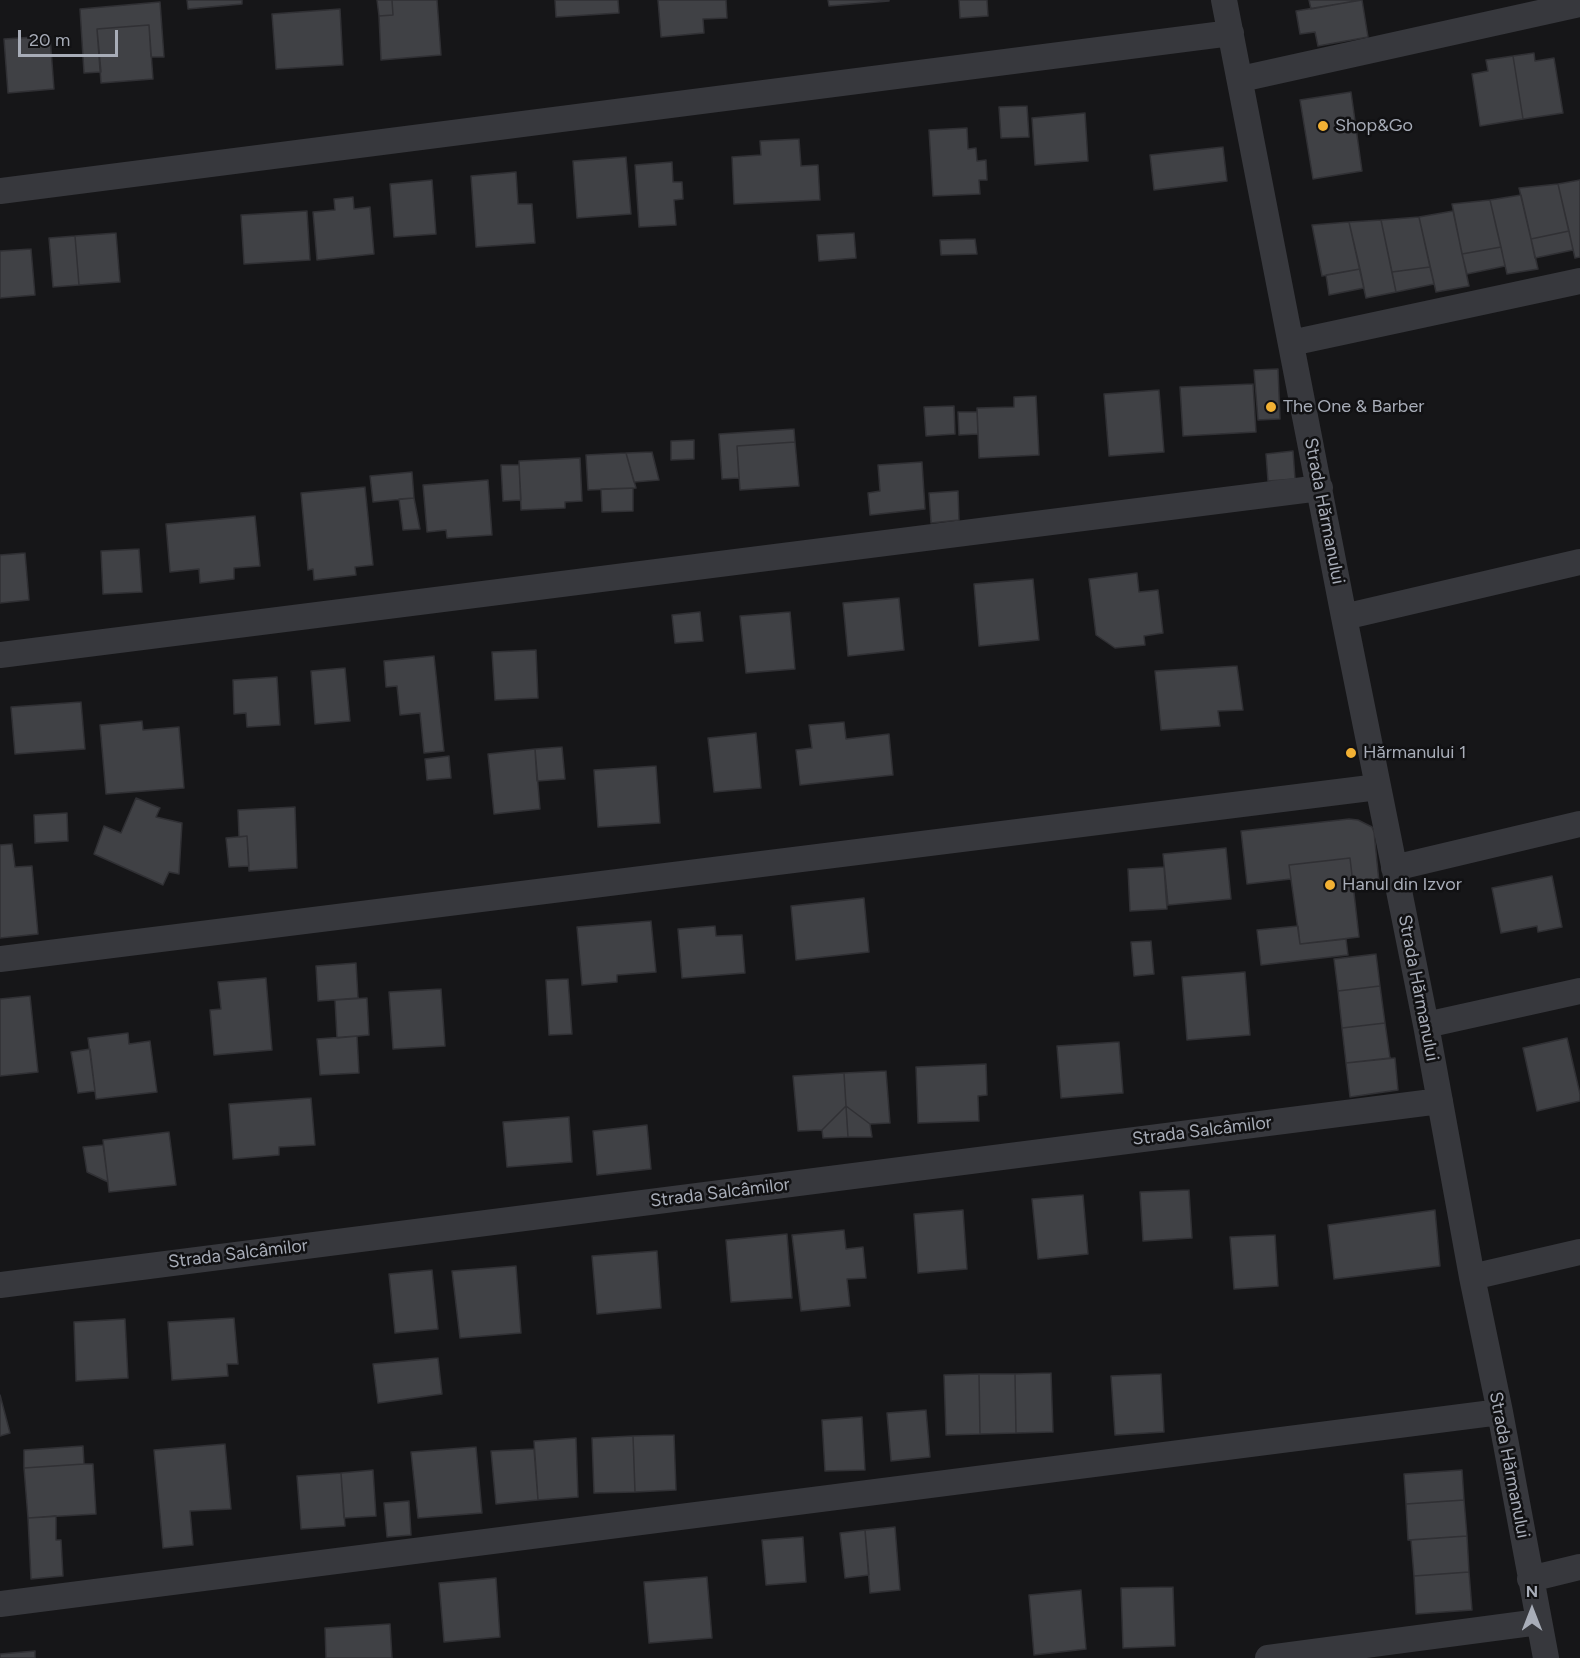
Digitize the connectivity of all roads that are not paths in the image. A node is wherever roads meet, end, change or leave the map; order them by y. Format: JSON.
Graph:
{"nodes":[{"id":1,"x":1224,"y":0,"type":"edge"},
{"id":2,"x":1580,"y":4,"type":"edge"},
{"id":3,"x":1231,"y":33,"type":"junction"},
{"id":4,"x":1241,"y":79,"type":"junction"},
{"id":5,"x":0,"y":190,"type":"edge"},
{"id":6,"x":1580,"y":281,"type":"edge"},
{"id":7,"x":1291,"y":343,"type":"junction"},
{"id":8,"x":1320,"y":488,"type":"junction"},
{"id":9,"x":1580,"y":562,"type":"edge"},
{"id":10,"x":1344,"y":617,"type":"junction"},
{"id":11,"x":0,"y":655,"type":"edge"},
{"id":12,"x":1378,"y":787,"type":"junction"},
{"id":13,"x":1580,"y":824,"type":"edge"},
{"id":14,"x":1394,"y":868,"type":"junction"},
{"id":15,"x":0,"y":959,"type":"edge"},
{"id":16,"x":1580,"y":991,"type":"edge"},
{"id":17,"x":1426,"y":1025,"type":"junction"},
{"id":18,"x":1440,"y":1101,"type":"junction"},
{"id":19,"x":1580,"y":1252,"type":"edge"},
{"id":20,"x":1472,"y":1277,"type":"junction"},
{"id":21,"x":0,"y":1285,"type":"edge"},
{"id":22,"x":1500,"y":1412,"type":"junction"},
{"id":23,"x":1580,"y":1567,"type":"edge"},
{"id":24,"x":1530,"y":1579,"type":"junction"},
{"id":25,"x":0,"y":1604,"type":"edge"},
{"id":26,"x":1539,"y":1622,"type":"junction"},
{"id":27,"x":1268,"y":1658,"type":"edge"},
{"id":28,"x":1546,"y":1658,"type":"edge"}],
"edges":[{"from":1,"to":3,"type":"street","name":"Strada Hărmanului"},
{"from":2,"to":4,"type":"street"},
{"from":3,"to":4,"type":"street","name":"Strada Hărmanului"},
{"from":3,"to":5,"type":"street"},
{"from":4,"to":7,"type":"street","name":"Strada Hărmanului"},
{"from":6,"to":7,"type":"street"},
{"from":7,"to":8,"type":"street","name":"Strada Hărmanului"},
{"from":8,"to":10,"type":"street","name":"Strada Hărmanului"},
{"from":8,"to":11,"type":"street"},
{"from":9,"to":10,"type":"street"},
{"from":10,"to":12,"type":"street","name":"Strada Hărmanului"},
{"from":12,"to":14,"type":"street","name":"Strada Hărmanului"},
{"from":12,"to":15,"type":"street"},
{"from":13,"to":14,"type":"street"},
{"from":14,"to":17,"type":"street","name":"Strada Hărmanului"},
{"from":16,"to":17,"type":"street"},
{"from":17,"to":18,"type":"street","name":"Strada Hărmanului"},
{"from":18,"to":20,"type":"street","name":"Strada Hărmanului"},
{"from":18,"to":21,"type":"street","name":"Strada Salcâmilor"},
{"from":19,"to":20,"type":"street"},
{"from":20,"to":22,"type":"street","name":"Strada Hărmanului"},
{"from":22,"to":24,"type":"street","name":"Strada Hărmanului"},
{"from":22,"to":25,"type":"street"},
{"from":23,"to":24,"type":"street"},
{"from":24,"to":26,"type":"street","name":"Strada Hărmanului"},
{"from":26,"to":27,"type":"street"},
{"from":26,"to":28,"type":"street","name":"Strada Hărmanului"}]}
